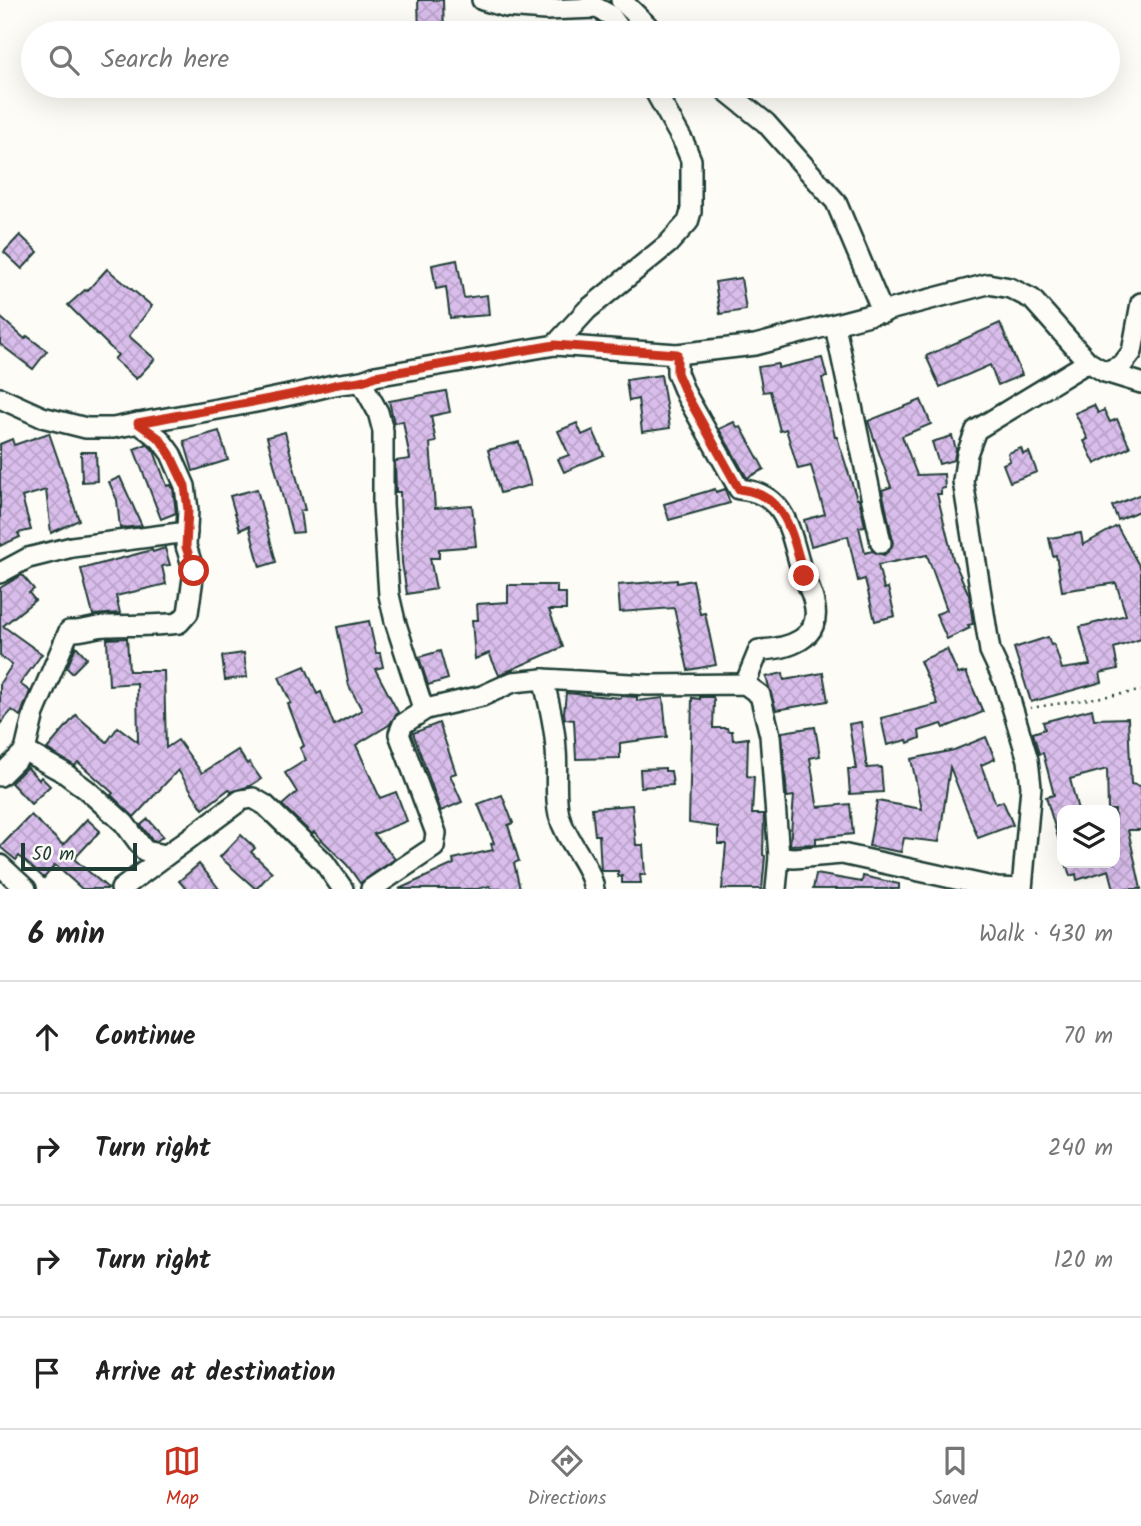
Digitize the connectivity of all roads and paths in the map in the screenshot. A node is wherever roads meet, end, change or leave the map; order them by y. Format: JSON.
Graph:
{"nodes":[{"id":1,"x":482,"y":0,"type":"edge"},
{"id":2,"x":621,"y":0,"type":"edge"},
{"id":3,"x":614,"y":21,"type":"edge"},
{"id":4,"x":631,"y":21,"type":"edge"},
{"id":5,"x":643,"y":21,"type":"edge"},
{"id":6,"x":659,"y":98,"type":"edge"},
{"id":7,"x":666,"y":98,"type":"edge"},
{"id":8,"x":735,"y":98,"type":"edge"},
{"id":9,"x":674,"y":124,"type":"junction"},
{"id":10,"x":1141,"y":303,"type":"edge"},
{"id":11,"x":883,"y":313,"type":"junction"},
{"id":12,"x":835,"y":326,"type":"junction"},
{"id":13,"x":555,"y":345,"type":"junction"},
{"id":14,"x":677,"y":354,"type":"junction"},
{"id":15,"x":1096,"y":367,"type":"junction"},
{"id":16,"x":362,"y":383,"type":"junction"},
{"id":17,"x":1138,"y":384,"type":"edge"},
{"id":18,"x":0,"y":398,"type":"edge"},
{"id":19,"x":138,"y":423,"type":"junction"},
{"id":20,"x":187,"y":531,"type":"junction"},
{"id":21,"x":881,"y":543,"type":"dead end"},
{"id":22,"x":0,"y":573,"type":"edge"},
{"id":23,"x":543,"y":680,"type":"junction"},
{"id":24,"x":745,"y":684,"type":"junction"},
{"id":25,"x":1141,"y":691,"type":"edge"},
{"id":26,"x":426,"y":709,"type":"junction"},
{"id":27,"x":1012,"y":711,"type":"junction"},
{"id":28,"x":25,"y":751,"type":"junction"},
{"id":29,"x":0,"y":776,"type":"edge"},
{"id":30,"x":145,"y":851,"type":"junction"},
{"id":31,"x":166,"y":855,"type":"junction"},
{"id":32,"x":779,"y":856,"type":"junction"},
{"id":33,"x":0,"y":865,"type":"edge"},
{"id":34,"x":141,"y":873,"type":"junction"},
{"id":35,"x":26,"y":889,"type":"edge"},
{"id":36,"x":121,"y":889,"type":"edge"},
{"id":37,"x":342,"y":889,"type":"edge"},
{"id":38,"x":371,"y":889,"type":"edge"},
{"id":39,"x":594,"y":889,"type":"edge"},
{"id":40,"x":776,"y":889,"type":"edge"},
{"id":41,"x":1022,"y":889,"type":"edge"}],
"edges":[{"from":1,"to":3,"type":"street"},
{"from":2,"to":4,"type":"street"},
{"from":2,"to":5,"type":"street"},
{"from":6,"to":9,"type":"street"},
{"from":7,"to":9,"type":"street"},
{"from":8,"to":11,"type":"street"},
{"from":9,"to":13,"type":"street"},
{"from":10,"to":15,"type":"street"},
{"from":11,"to":12,"type":"street"},
{"from":11,"to":15,"type":"street"},
{"from":12,"to":14,"type":"street"},
{"from":12,"to":21,"type":"street"},
{"from":13,"to":14,"type":"street"},
{"from":13,"to":16,"type":"street"},
{"from":14,"to":24,"type":"street"},
{"from":15,"to":17,"type":"street"},
{"from":15,"to":27,"type":"street"},
{"from":16,"to":19,"type":"street"},
{"from":16,"to":26,"type":"street"},
{"from":18,"to":19,"type":"street"},
{"from":19,"to":20,"type":"street"},
{"from":20,"to":22,"type":"street"},
{"from":20,"to":28,"type":"street"},
{"from":23,"to":24,"type":"street"},
{"from":23,"to":26,"type":"street"},
{"from":23,"to":39,"type":"street"},
{"from":24,"to":32,"type":"street"},
{"from":25,"to":27,"type":"path"},
{"from":26,"to":38,"type":"street"},
{"from":27,"to":41,"type":"street"},
{"from":28,"to":29,"type":"street"},
{"from":28,"to":30,"type":"street"},
{"from":30,"to":31,"type":"street"},
{"from":30,"to":34,"type":"street"},
{"from":31,"to":34,"type":"street"},
{"from":31,"to":37,"type":"street"},
{"from":32,"to":40,"type":"street"},
{"from":32,"to":41,"type":"street"},
{"from":33,"to":35,"type":"street"},
{"from":34,"to":36,"type":"street"}]}
